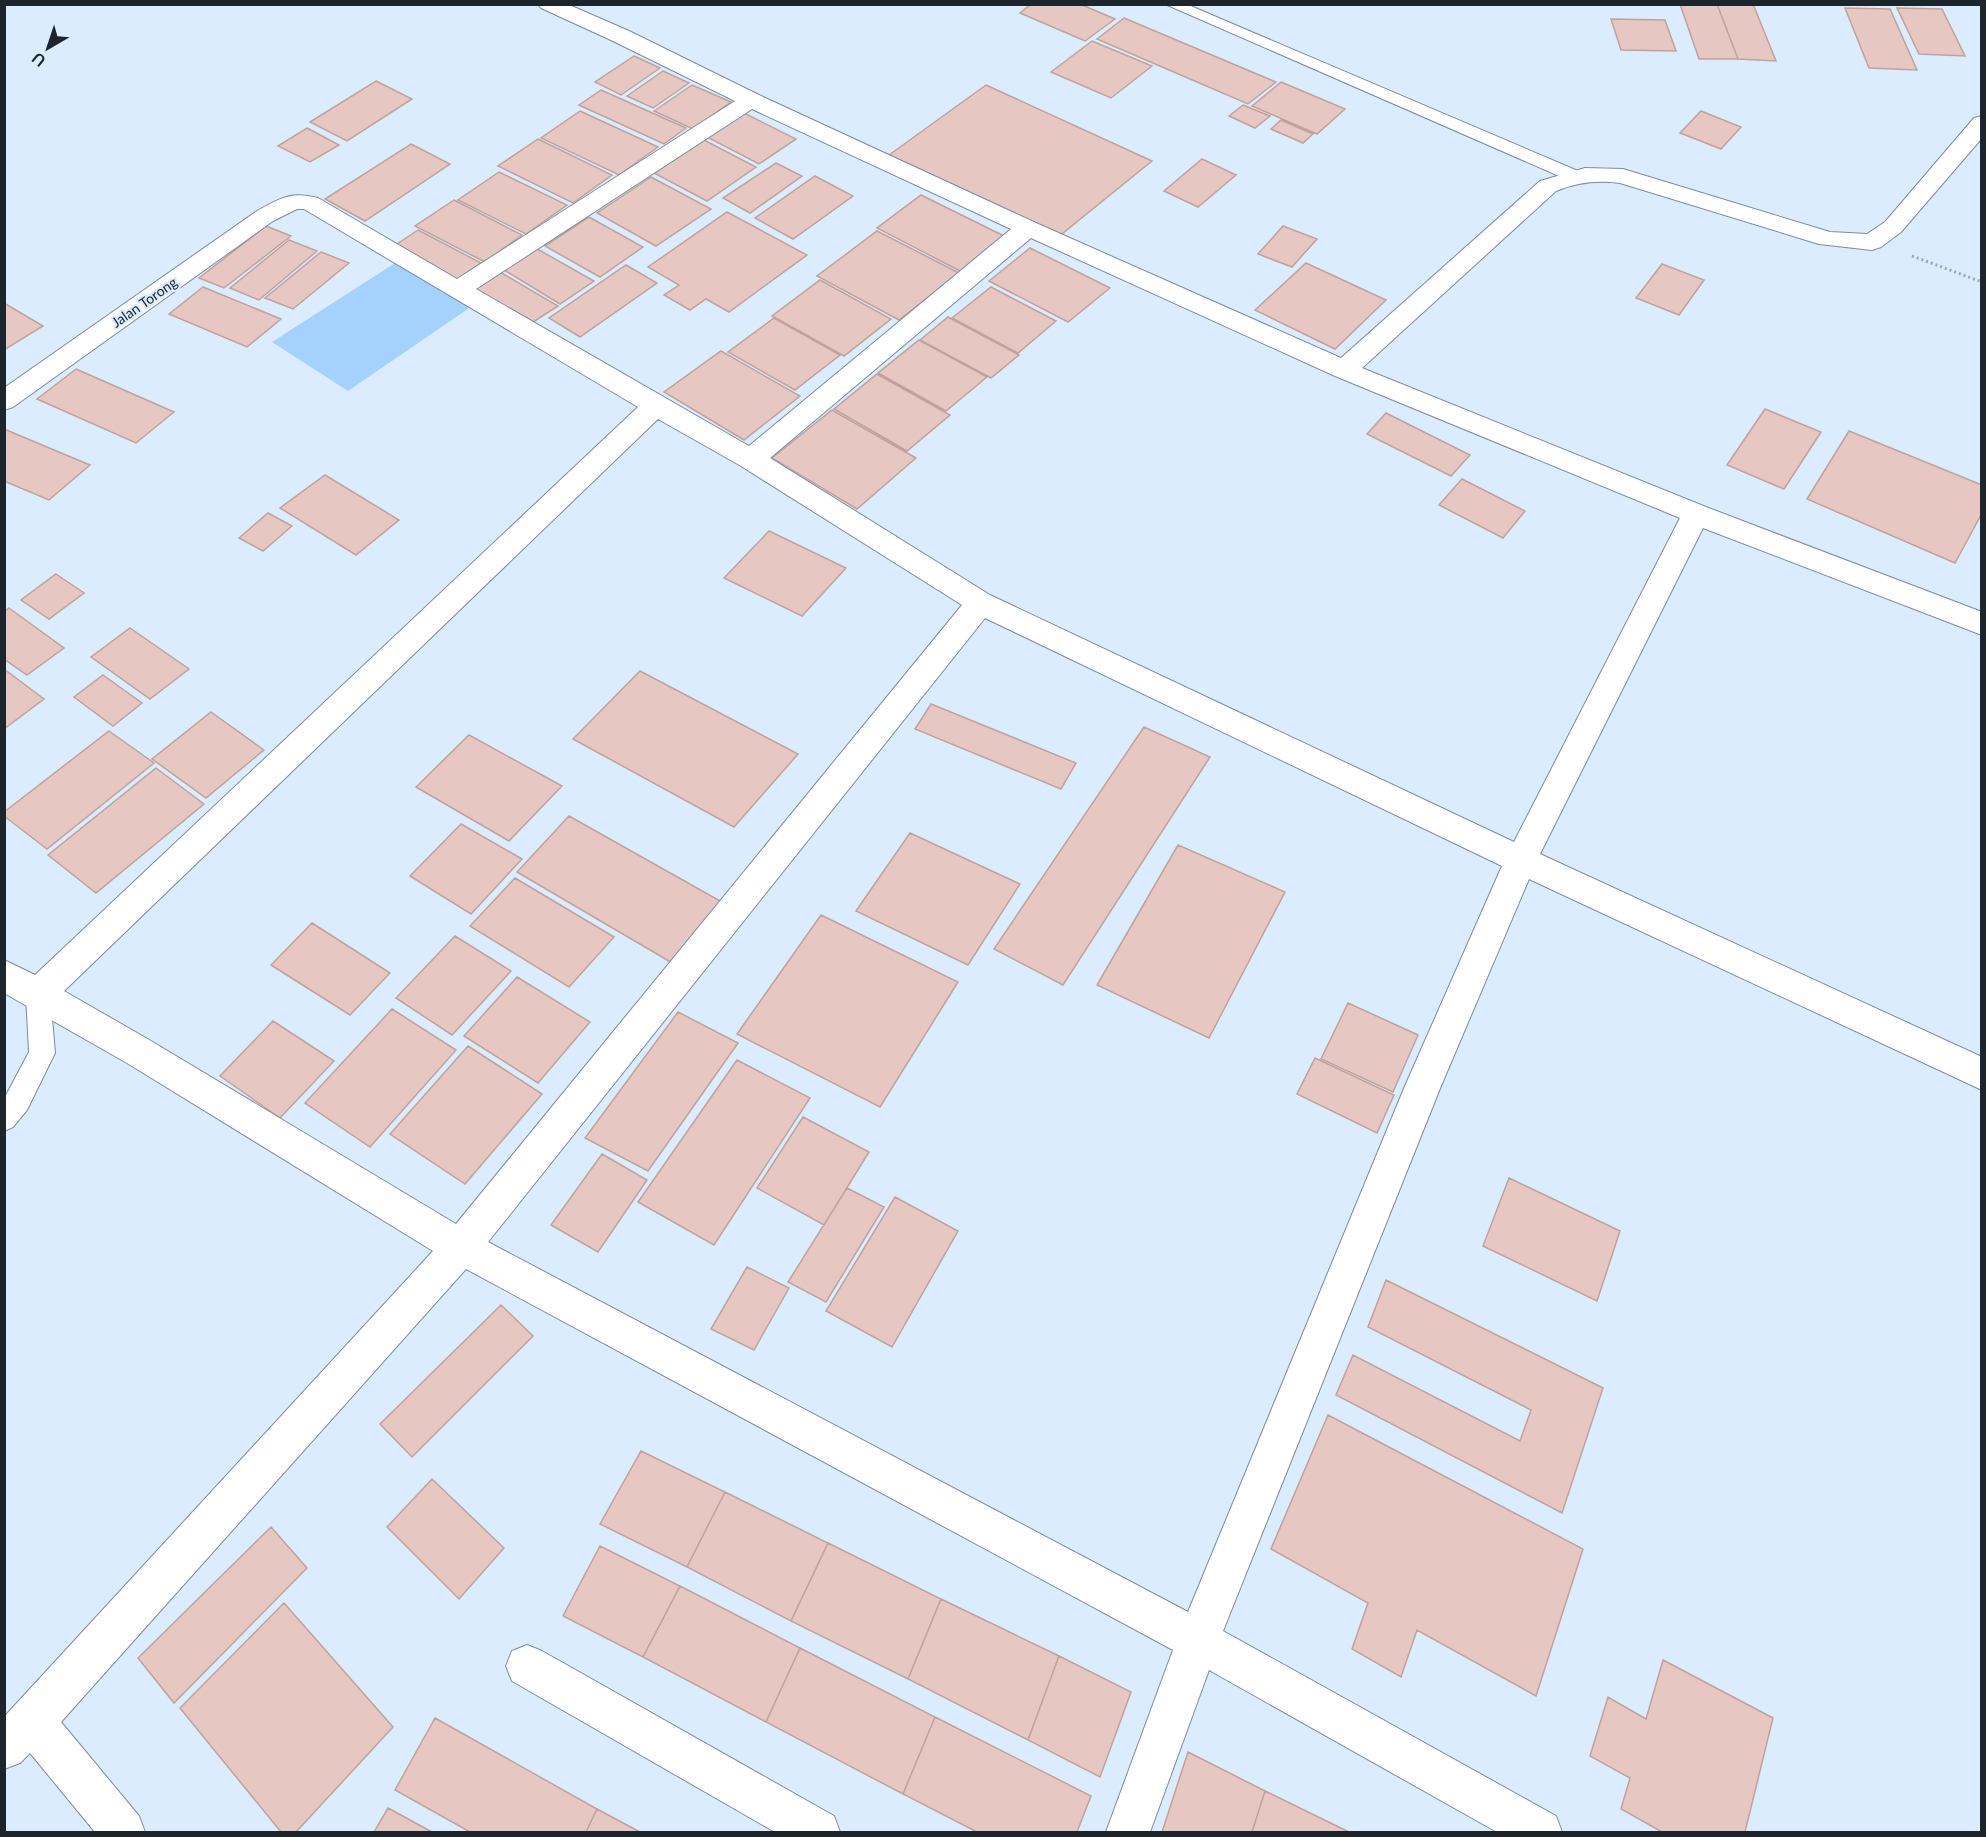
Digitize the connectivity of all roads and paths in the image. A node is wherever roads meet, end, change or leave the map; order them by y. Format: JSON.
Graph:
{"nodes":[{"id":1,"x":548,"y":4,"type":"edge"},
{"id":2,"x":1172,"y":4,"type":"edge"},
{"id":3,"x":751,"y":100,"type":"junction"},
{"id":4,"x":1982,"y":123,"type":"edge"},
{"id":5,"x":1572,"y":175,"type":"junction"},
{"id":6,"x":1028,"y":228,"type":"junction"},
{"id":7,"x":1872,"y":242,"type":"junction"},
{"id":8,"x":1982,"y":282,"type":"edge"},
{"id":9,"x":459,"y":289,"type":"junction"},
{"id":10,"x":1344,"y":370,"type":"junction"},
{"id":11,"x":4,"y":401,"type":"edge"},
{"id":12,"x":656,"y":406,"type":"junction"},
{"id":13,"x":751,"y":459,"type":"junction"},
{"id":14,"x":1696,"y":514,"type":"junction"},
{"id":15,"x":980,"y":603,"type":"junction"},
{"id":16,"x":1982,"y":624,"type":"edge"},
{"id":17,"x":1521,"y":860,"type":"junction"},
{"id":18,"x":4,"y":975,"type":"edge"},
{"id":19,"x":38,"y":994,"type":"junction"},
{"id":20,"x":1982,"y":1074,"type":"edge"},
{"id":21,"x":4,"y":1119,"type":"edge"},
{"id":22,"x":461,"y":1247,"type":"junction"},
{"id":23,"x":1198,"y":1640,"type":"junction"},
{"id":24,"x":527,"y":1665,"type":"dead end"},
{"id":25,"x":18,"y":1734,"type":"edge"},
{"id":26,"x":123,"y":1833,"type":"edge"},
{"id":27,"x":818,"y":1833,"type":"edge"},
{"id":28,"x":1128,"y":1833,"type":"edge"},
{"id":29,"x":1540,"y":1833,"type":"edge"}],
"edges":[{"from":1,"to":3,"type":"street"},
{"from":2,"to":5,"type":"lane"},
{"from":3,"to":6,"type":"street"},
{"from":3,"to":9,"type":"street"},
{"from":4,"to":7,"type":"street"},
{"from":5,"to":7,"type":"street"},
{"from":5,"to":10,"type":"street"},
{"from":6,"to":10,"type":"street"},
{"from":6,"to":13,"type":"street"},
{"from":7,"to":8,"type":"path"},
{"from":9,"to":11,"type":"street","name":"Jalan Torong"},
{"from":9,"to":12,"type":"street"},
{"from":10,"to":14,"type":"street"},
{"from":12,"to":13,"type":"street"},
{"from":12,"to":19,"type":"street"},
{"from":13,"to":15,"type":"street"},
{"from":14,"to":16,"type":"street"},
{"from":14,"to":17,"type":"street"},
{"from":15,"to":17,"type":"street"},
{"from":15,"to":22,"type":"street"},
{"from":17,"to":20,"type":"street"},
{"from":17,"to":23,"type":"street"},
{"from":18,"to":19,"type":"street"},
{"from":19,"to":21,"type":"lane"},
{"from":19,"to":22,"type":"street"},
{"from":22,"to":23,"type":"street"},
{"from":22,"to":25,"type":"street"},
{"from":23,"to":28,"type":"street"},
{"from":23,"to":29,"type":"street"},
{"from":24,"to":27,"type":"street"},
{"from":25,"to":26,"type":"street"}]}
